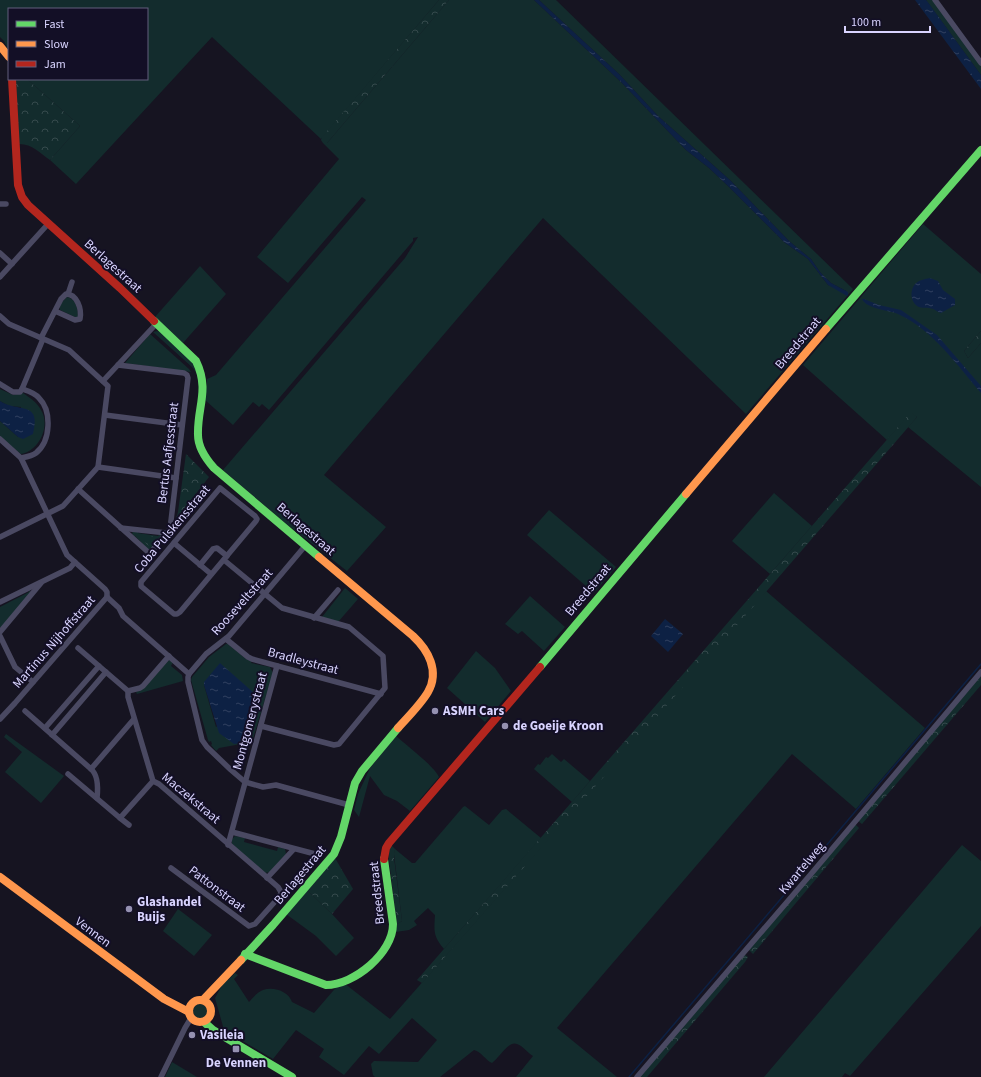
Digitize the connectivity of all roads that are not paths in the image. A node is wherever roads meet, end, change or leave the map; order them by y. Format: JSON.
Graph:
{"nodes":[{"id":1,"x":935,"y":0,"type":"edge"},
{"id":2,"x":0,"y":46,"type":"edge"},
{"id":3,"x":8,"y":57,"type":"edge"},
{"id":4,"x":981,"y":63,"type":"edge"},
{"id":5,"x":12,"y":80,"type":"edge"},
{"id":6,"x":981,"y":150,"type":"edge"},
{"id":7,"x":0,"y":204,"type":"edge"},
{"id":8,"x":6,"y":204,"type":"dead end"},
{"id":9,"x":48,"y":224,"type":"junction"},
{"id":10,"x":0,"y":253,"type":"edge"},
{"id":11,"x":12,"y":264,"type":"junction"},
{"id":12,"x":0,"y":277,"type":"edge"},
{"id":13,"x":72,"y":282,"type":"dead end"},
{"id":14,"x":68,"y":294,"type":"junction"},
{"id":15,"x":55,"y":311,"type":"junction"},
{"id":16,"x":0,"y":316,"type":"edge"},
{"id":17,"x":157,"y":323,"type":"junction"},
{"id":18,"x":42,"y":339,"type":"junction"},
{"id":19,"x":118,"y":365,"type":"junction"},
{"id":20,"x":103,"y":381,"type":"junction"},
{"id":21,"x":0,"y":384,"type":"edge"},
{"id":22,"x":22,"y":389,"type":"junction"},
{"id":23,"x":105,"y":415,"type":"junction"},
{"id":24,"x":182,"y":425,"type":"junction"},
{"id":25,"x":0,"y":440,"type":"edge"},
{"id":26,"x":21,"y":458,"type":"junction"},
{"id":27,"x":98,"y":467,"type":"junction"},
{"id":28,"x":176,"y":478,"type":"junction"},
{"id":29,"x":78,"y":489,"type":"junction"},
{"id":30,"x":48,"y":515,"type":"junction"},
{"id":31,"x":120,"y":528,"type":"junction"},
{"id":32,"x":167,"y":533,"type":"junction"},
{"id":33,"x":0,"y":537,"type":"edge"},
{"id":34,"x":174,"y":543,"type":"junction"},
{"id":35,"x":305,"y":546,"type":"junction"},
{"id":36,"x":225,"y":558,"type":"junction"},
{"id":37,"x":75,"y":562,"type":"junction"},
{"id":38,"x":200,"y":565,"type":"junction"},
{"id":39,"x":211,"y":574,"type":"junction"},
{"id":40,"x":42,"y":581,"type":"junction"},
{"id":41,"x":338,"y":590,"type":"dead end"},
{"id":42,"x":264,"y":593,"type":"junction"},
{"id":43,"x":107,"y":597,"type":"junction"},
{"id":44,"x":0,"y":602,"type":"edge"},
{"id":45,"x":314,"y":618,"type":"junction"},
{"id":46,"x":0,"y":632,"type":"edge"},
{"id":47,"x":0,"y":636,"type":"edge"},
{"id":48,"x":226,"y":638,"type":"junction"},
{"id":49,"x":78,"y":648,"type":"dead end"},
{"id":50,"x":169,"y":656,"type":"junction"},
{"id":51,"x":99,"y":666,"type":"junction"},
{"id":52,"x":277,"y":666,"type":"junction"},
{"id":53,"x":106,"y":672,"type":"junction"},
{"id":54,"x":981,"y":672,"type":"edge"},
{"id":55,"x":190,"y":674,"type":"junction"},
{"id":56,"x":33,"y":682,"type":"junction"},
{"id":57,"x":128,"y":691,"type":"junction"},
{"id":58,"x":381,"y":694,"type":"junction"},
{"id":59,"x":25,"y":711,"type":"dead end"},
{"id":60,"x":0,"y":719,"type":"edge"},
{"id":61,"x":134,"y":719,"type":"junction"},
{"id":62,"x":261,"y":726,"type":"junction"},
{"id":63,"x":45,"y":728,"type":"junction"},
{"id":64,"x":52,"y":735,"type":"junction"},
{"id":65,"x":91,"y":768,"type":"junction"},
{"id":66,"x":68,"y":774,"type":"dead end"},
{"id":67,"x":152,"y":781,"type":"junction"},
{"id":68,"x":245,"y":782,"type":"junction"},
{"id":69,"x":97,"y":798,"type":"junction"},
{"id":70,"x":349,"y":805,"type":"junction"},
{"id":71,"x":120,"y":818,"type":"junction"},
{"id":72,"x":129,"y":825,"type":"dead end"},
{"id":73,"x":232,"y":832,"type":"junction"},
{"id":74,"x":228,"y":845,"type":"junction"},
{"id":75,"x":294,"y":849,"type":"junction"},
{"id":76,"x":319,"y":856,"type":"dead end"},
{"id":77,"x":171,"y":868,"type":"dead end"},
{"id":78,"x":0,"y":877,"type":"edge"},
{"id":79,"x":267,"y":878,"type":"junction"},
{"id":80,"x":249,"y":926,"type":"joint"},
{"id":81,"x":245,"y":954,"type":"junction"},
{"id":82,"x":206,"y":1002,"type":"junction"},
{"id":83,"x":192,"y":1003,"type":"junction"},
{"id":84,"x":172,"y":1004,"type":"junction"},
{"id":85,"x":190,"y":1015,"type":"junction"},
{"id":86,"x":207,"y":1019,"type":"junction"},
{"id":87,"x":161,"y":1077,"type":"edge"},
{"id":88,"x":292,"y":1077,"type":"edge"},
{"id":89,"x":638,"y":1077,"type":"edge"}],
"edges":[{"from":1,"to":4,"type":"street"},
{"from":2,"to":3,"type":"street"},
{"from":5,"to":9,"type":"street","name":"Berlagestraat"},
{"from":6,"to":81,"type":"street","name":"Breedstraat"},
{"from":7,"to":8,"type":"street"},
{"from":9,"to":11,"type":"street"},
{"from":9,"to":17,"type":"street","name":"Berlagestraat"},
{"from":10,"to":11,"type":"street"},
{"from":11,"to":12,"type":"street"},
{"from":13,"to":14,"type":"street"},
{"from":14,"to":15,"type":"street"},
{"from":14,"to":15,"type":"street"},
{"from":15,"to":18,"type":"street"},
{"from":16,"to":18,"type":"street"},
{"from":17,"to":19,"type":"street"},
{"from":17,"to":35,"type":"street","name":"Berlagestraat"},
{"from":18,"to":20,"type":"street"},
{"from":18,"to":22,"type":"street"},
{"from":19,"to":20,"type":"street"},
{"from":19,"to":24,"type":"street","name":"Bertus Aafjesstraat"},
{"from":20,"to":23,"type":"street"},
{"from":21,"to":22,"type":"street"},
{"from":22,"to":26,"type":"street"},
{"from":23,"to":24,"type":"street"},
{"from":23,"to":27,"type":"street"},
{"from":24,"to":28,"type":"street","name":"Bertus Aafjesstraat"},
{"from":25,"to":26,"type":"street"},
{"from":26,"to":30,"type":"street"},
{"from":27,"to":28,"type":"street"},
{"from":27,"to":29,"type":"street"},
{"from":28,"to":32,"type":"street","name":"Bertus Aafjesstraat"},
{"from":29,"to":30,"type":"street"},
{"from":29,"to":31,"type":"street"},
{"from":30,"to":33,"type":"street"},
{"from":30,"to":37,"type":"street"},
{"from":31,"to":32,"type":"street"},
{"from":31,"to":32,"type":"street","name":"Coba Pulskensstraat"},
{"from":34,"to":36,"type":"street","name":"Coba Pulskensstraat"},
{"from":34,"to":38,"type":"street"},
{"from":34,"to":39,"type":"street","name":"Coba Pulskensstraat"},
{"from":35,"to":42,"type":"street","name":"Rooseveltstraat"},
{"from":35,"to":70,"type":"street","name":"Berlagestraat"},
{"from":36,"to":38,"type":"street"},
{"from":36,"to":39,"type":"street"},
{"from":36,"to":42,"type":"street"},
{"from":37,"to":40,"type":"street"},
{"from":37,"to":43,"type":"street"},
{"from":38,"to":39,"type":"street"},
{"from":40,"to":44,"type":"street"},
{"from":40,"to":46,"type":"street"},
{"from":41,"to":45,"type":"street"},
{"from":42,"to":45,"type":"street"},
{"from":42,"to":48,"type":"street","name":"Rooseveltstraat"},
{"from":43,"to":50,"type":"street"},
{"from":43,"to":56,"type":"street","name":"Martinus Nijhoffstraat"},
{"from":45,"to":58,"type":"street"},
{"from":47,"to":56,"type":"street"},
{"from":48,"to":52,"type":"street","name":"Bradleystraat"},
{"from":48,"to":55,"type":"street","name":"Rooseveltstraat"},
{"from":49,"to":51,"type":"street"},
{"from":50,"to":55,"type":"street"},
{"from":50,"to":57,"type":"street"},
{"from":51,"to":53,"type":"street"},
{"from":51,"to":63,"type":"street"},
{"from":52,"to":58,"type":"street","name":"Bradleystraat"},
{"from":52,"to":62,"type":"street","name":"Montgomerystraat"},
{"from":53,"to":57,"type":"street"},
{"from":53,"to":64,"type":"street"},
{"from":54,"to":89,"type":"street","name":"Kwartelweg"},
{"from":55,"to":68,"type":"street"},
{"from":56,"to":60,"type":"street","name":"Martinus Nijhoffstraat"},
{"from":57,"to":61,"type":"street","name":"Maczekstraat"},
{"from":58,"to":62,"type":"street"},
{"from":59,"to":63,"type":"street"},
{"from":61,"to":65,"type":"street"},
{"from":61,"to":67,"type":"street","name":"Maczekstraat"},
{"from":62,"to":68,"type":"street","name":"Montgomerystraat"},
{"from":63,"to":64,"type":"street"},
{"from":64,"to":65,"type":"street"},
{"from":65,"to":69,"type":"street"},
{"from":66,"to":69,"type":"street"},
{"from":67,"to":71,"type":"street"},
{"from":67,"to":74,"type":"street","name":"Maczekstraat"},
{"from":68,"to":70,"type":"street"},
{"from":68,"to":73,"type":"street","name":"Montgomerystraat"},
{"from":69,"to":71,"type":"street"},
{"from":70,"to":81,"type":"street","name":"Berlagestraat"},
{"from":71,"to":72,"type":"street"},
{"from":73,"to":74,"type":"street","name":"Montgomerystraat"},
{"from":73,"to":75,"type":"street"},
{"from":74,"to":79,"type":"street","name":"Maczekstraat"},
{"from":75,"to":76,"type":"street"},
{"from":75,"to":79,"type":"street"},
{"from":77,"to":80,"type":"street","name":"Pattonstraat"},
{"from":78,"to":84,"type":"street","name":"Vennen"},
{"from":79,"to":80,"type":"street","name":"Maczekstraat"},
{"from":81,"to":82,"type":"street","name":"Berlagestraat"},
{"from":82,"to":83,"type":"street"},
{"from":82,"to":86,"type":"street"},
{"from":83,"to":84,"type":"street"},
{"from":83,"to":85,"type":"street"},
{"from":84,"to":85,"type":"street","name":"Vennen"},
{"from":85,"to":86,"type":"street"},
{"from":85,"to":87,"type":"street"},
{"from":86,"to":88,"type":"street"}]}
